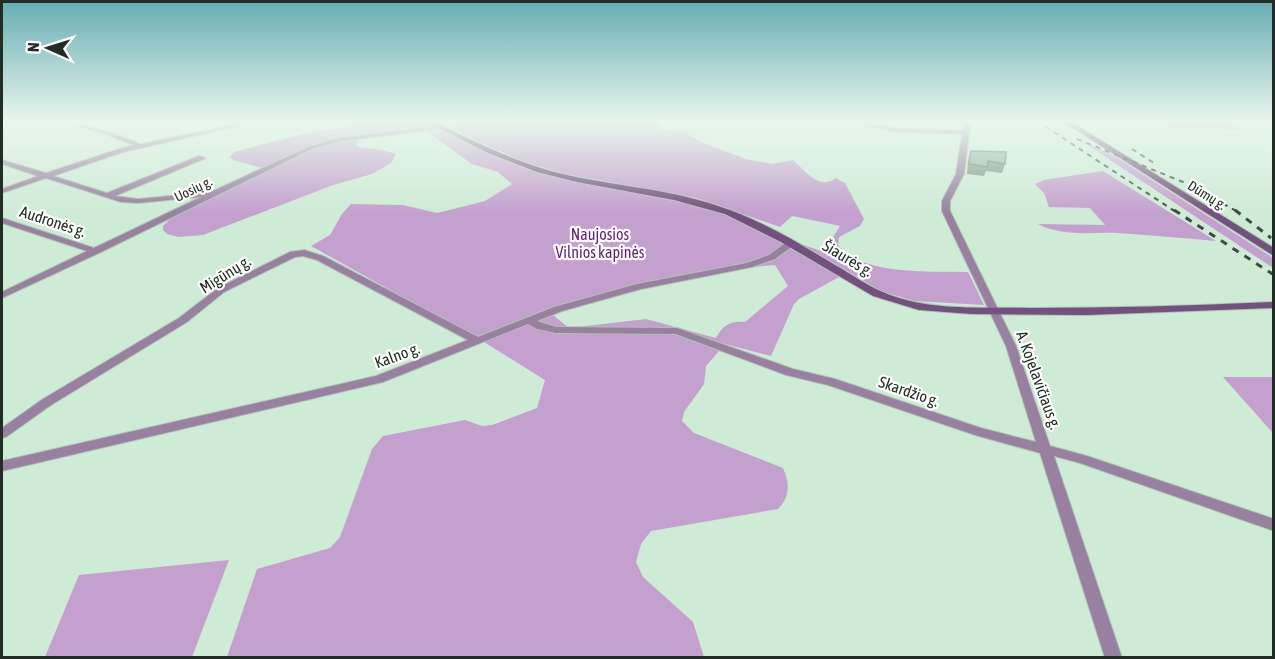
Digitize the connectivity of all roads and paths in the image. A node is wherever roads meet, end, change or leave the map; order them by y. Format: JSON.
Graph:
{"nodes":[{"id":1,"x":118,"y":152,"type":"edge"},
{"id":2,"x":301,"y":152,"type":"edge"},
{"id":3,"x":492,"y":152,"type":"edge"},
{"id":4,"x":964,"y":152,"type":"edge"},
{"id":5,"x":1114,"y":152,"type":"edge"},
{"id":6,"x":202,"y":158,"type":"dead end"},
{"id":7,"x":2,"y":162,"type":"edge"},
{"id":8,"x":44,"y":176,"type":"junction"},
{"id":9,"x":2,"y":191,"type":"edge"},
{"id":10,"x":211,"y":195,"type":"junction"},
{"id":11,"x":107,"y":196,"type":"junction"},
{"id":12,"x":2,"y":220,"type":"edge"},
{"id":13,"x":791,"y":243,"type":"junction"},
{"id":14,"x":96,"y":251,"type":"junction"},
{"id":15,"x":1274,"y":253,"type":"edge"},
{"id":16,"x":2,"y":295,"type":"edge"},
{"id":17,"x":1274,"y":305,"type":"edge"},
{"id":18,"x":994,"y":311,"type":"junction"},
{"id":19,"x":529,"y":321,"type":"junction"},
{"id":20,"x":478,"y":341,"type":"junction"},
{"id":21,"x":2,"y":434,"type":"edge"},
{"id":22,"x":1046,"y":448,"type":"junction"},
{"id":23,"x":2,"y":466,"type":"edge"},
{"id":24,"x":1274,"y":525,"type":"edge"},
{"id":25,"x":1114,"y":657,"type":"edge"}],
"edges":[{"from":1,"to":8,"type":"street"},
{"from":2,"to":10,"type":"street","name":"Uosių g."},
{"from":3,"to":13,"type":"main road","name":"Šiaurės g."},
{"from":4,"to":18,"type":"street","name":"A. Kojelavičiaus g."},
{"from":5,"to":15,"type":"main road","name":"Dūmų g."},
{"from":6,"to":11,"type":"street"},
{"from":7,"to":8,"type":"street"},
{"from":8,"to":9,"type":"street"},
{"from":8,"to":11,"type":"street"},
{"from":10,"to":11,"type":"street"},
{"from":10,"to":14,"type":"street","name":"Uosių g."},
{"from":12,"to":14,"type":"street","name":"Audronės g."},
{"from":13,"to":18,"type":"main road","name":"Šiaurės g."},
{"from":13,"to":19,"type":"street","name":"Kalno g."},
{"from":14,"to":16,"type":"street","name":"Uosių g."},
{"from":17,"to":18,"type":"main road","name":"Šiaurės g."},
{"from":18,"to":22,"type":"street","name":"A. Kojelavičiaus g."},
{"from":19,"to":20,"type":"street","name":"Kalno g."},
{"from":19,"to":22,"type":"street","name":"Skardžio g."},
{"from":20,"to":21,"type":"street","name":"Migūnų g."},
{"from":20,"to":23,"type":"street","name":"Kalno g."},
{"from":22,"to":24,"type":"street","name":"Skardžio g."},
{"from":22,"to":25,"type":"street","name":"A. Kojelavičiaus g."}]}
